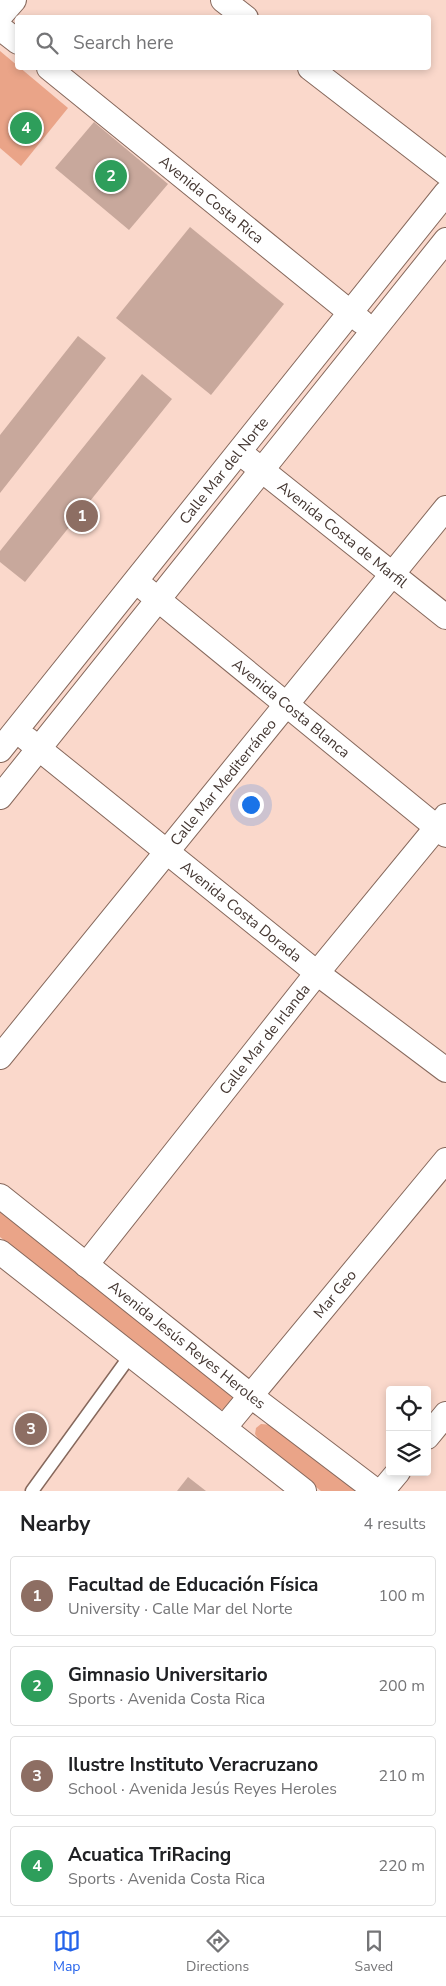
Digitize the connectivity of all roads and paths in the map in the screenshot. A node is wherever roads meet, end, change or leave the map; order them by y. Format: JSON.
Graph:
{"nodes":[{"id":1,"x":14,"y":0,"type":"edge"},
{"id":2,"x":223,"y":0,"type":"edge"},
{"id":3,"x":242,"y":15,"type":"edge"},
{"id":4,"x":0,"y":16,"type":"edge"},
{"id":5,"x":0,"y":28,"type":"edge"},
{"id":6,"x":15,"y":40,"type":"edge"},
{"id":7,"x":51,"y":70,"type":"edge"},
{"id":8,"x":313,"y":70,"type":"edge"},
{"id":9,"x":446,"y":173,"type":"edge"},
{"id":10,"x":446,"y":192,"type":"edge"},
{"id":11,"x":445,"y":242,"type":"edge"},
{"id":12,"x":350,"y":312,"type":"junction"},
{"id":13,"x":372,"y":332,"type":"junction"},
{"id":14,"x":239,"y":452,"type":"junction"},
{"id":15,"x":261,"y":469,"type":"junction"},
{"id":16,"x":446,"y":508,"type":"edge"},
{"id":17,"x":392,"y":574,"type":"junction"},
{"id":18,"x":135,"y":581,"type":"junction"},
{"id":19,"x":157,"y":599,"type":"junction"},
{"id":20,"x":446,"y":617,"type":"edge"},
{"id":21,"x":286,"y":705,"type":"junction"},
{"id":22,"x":16,"y":730,"type":"junction"},
{"id":23,"x":39,"y":749,"type":"junction"},
{"id":24,"x":0,"y":750,"type":"edge"},
{"id":25,"x":0,"y":797,"type":"edge"},
{"id":26,"x":443,"y":827,"type":"edge"},
{"id":27,"x":168,"y":852,"type":"junction"},
{"id":28,"x":317,"y":973,"type":"junction"},
{"id":29,"x":0,"y":1057,"type":"edge"},
{"id":30,"x":446,"y":1070,"type":"edge"},
{"id":31,"x":446,"y":1160,"type":"edge"},
{"id":32,"x":0,"y":1196,"type":"edge"},
{"id":33,"x":0,"y":1252,"type":"edge"},
{"id":34,"x":86,"y":1266,"type":"junction"},
{"id":35,"x":130,"y":1356,"type":"junction"},
{"id":36,"x":252,"y":1396,"type":"junction"},
{"id":37,"x":446,"y":1414,"type":"edge"},
{"id":38,"x":224,"y":1428,"type":"junction"},
{"id":39,"x":431,"y":1432,"type":"edge"},
{"id":40,"x":395,"y":1476,"type":"edge"},
{"id":41,"x":32,"y":1491,"type":"edge"},
{"id":42,"x":304,"y":1491,"type":"edge"},
{"id":43,"x":376,"y":1491,"type":"edge"},
{"id":44,"x":382,"y":1491,"type":"edge"}],
"edges":[{"from":1,"to":4,"type":"street"},
{"from":2,"to":3,"type":"street"},
{"from":5,"to":6,"type":"street"},
{"from":7,"to":12,"type":"street","name":"Avenida Costa Rica"},
{"from":8,"to":9,"type":"street"},
{"from":10,"to":12,"type":"street","name":"Calle Mar del Norte"},
{"from":11,"to":13,"type":"street","name":"Calle Mar del Norte"},
{"from":12,"to":13,"type":"street","name":"Avenida Costa Rica"},
{"from":12,"to":14,"type":"street","name":"Calle Mar del Norte"},
{"from":13,"to":15,"type":"street","name":"Calle Mar del Norte"},
{"from":14,"to":15,"type":"street","name":"Avenida Costa de Marfil"},
{"from":14,"to":18,"type":"street","name":"Calle Mar del Norte"},
{"from":15,"to":17,"type":"street","name":"Avenida Costa de Marfil"},
{"from":15,"to":19,"type":"street","name":"Calle Mar del Norte"},
{"from":16,"to":17,"type":"street","name":"Calle Mar Mediterráneo"},
{"from":17,"to":20,"type":"street","name":"Avenida Costa de Marfil"},
{"from":17,"to":21,"type":"street","name":"Calle Mar Mediterráneo"},
{"from":18,"to":19,"type":"street","name":"Avenida Costa Blanca"},
{"from":18,"to":22,"type":"street","name":"Calle Mar del Norte"},
{"from":19,"to":21,"type":"street","name":"Avenida Costa Blanca"},
{"from":19,"to":23,"type":"street","name":"Calle Mar del Norte"},
{"from":21,"to":26,"type":"street","name":"Avenida Costa Blanca"},
{"from":21,"to":27,"type":"street","name":"Calle Mar Mediterráneo"},
{"from":22,"to":23,"type":"street","name":"Avenida Costa Dorada"},
{"from":22,"to":24,"type":"street","name":"Calle Mar del Norte"},
{"from":23,"to":25,"type":"street","name":"Calle Mar del Norte"},
{"from":23,"to":27,"type":"street","name":"Avenida Costa Dorada"},
{"from":26,"to":28,"type":"street","name":"Calle Mar de Irlanda"},
{"from":27,"to":28,"type":"street","name":"Avenida Costa Dorada"},
{"from":27,"to":29,"type":"street","name":"Calle Mar Mediterráneo"},
{"from":28,"to":30,"type":"street","name":"Avenida Costa Dorada"},
{"from":28,"to":34,"type":"street","name":"Calle Mar de Irlanda"},
{"from":31,"to":36,"type":"street","name":"Mar Geo"},
{"from":32,"to":34,"type":"street","name":"Avenida Jesús Reyes Heroles"},
{"from":33,"to":35,"type":"street"},
{"from":34,"to":36,"type":"street","name":"Avenida Jesús Reyes Heroles"},
{"from":35,"to":38,"type":"street"},
{"from":35,"to":41,"type":"lane"},
{"from":36,"to":38,"type":"street","name":"Mar Geo"},
{"from":36,"to":43,"type":"street","name":"Avenida Jesús Reyes Heroles"},
{"from":37,"to":39,"type":"street"},
{"from":38,"to":42,"type":"street"},
{"from":40,"to":44,"type":"street"}]}
